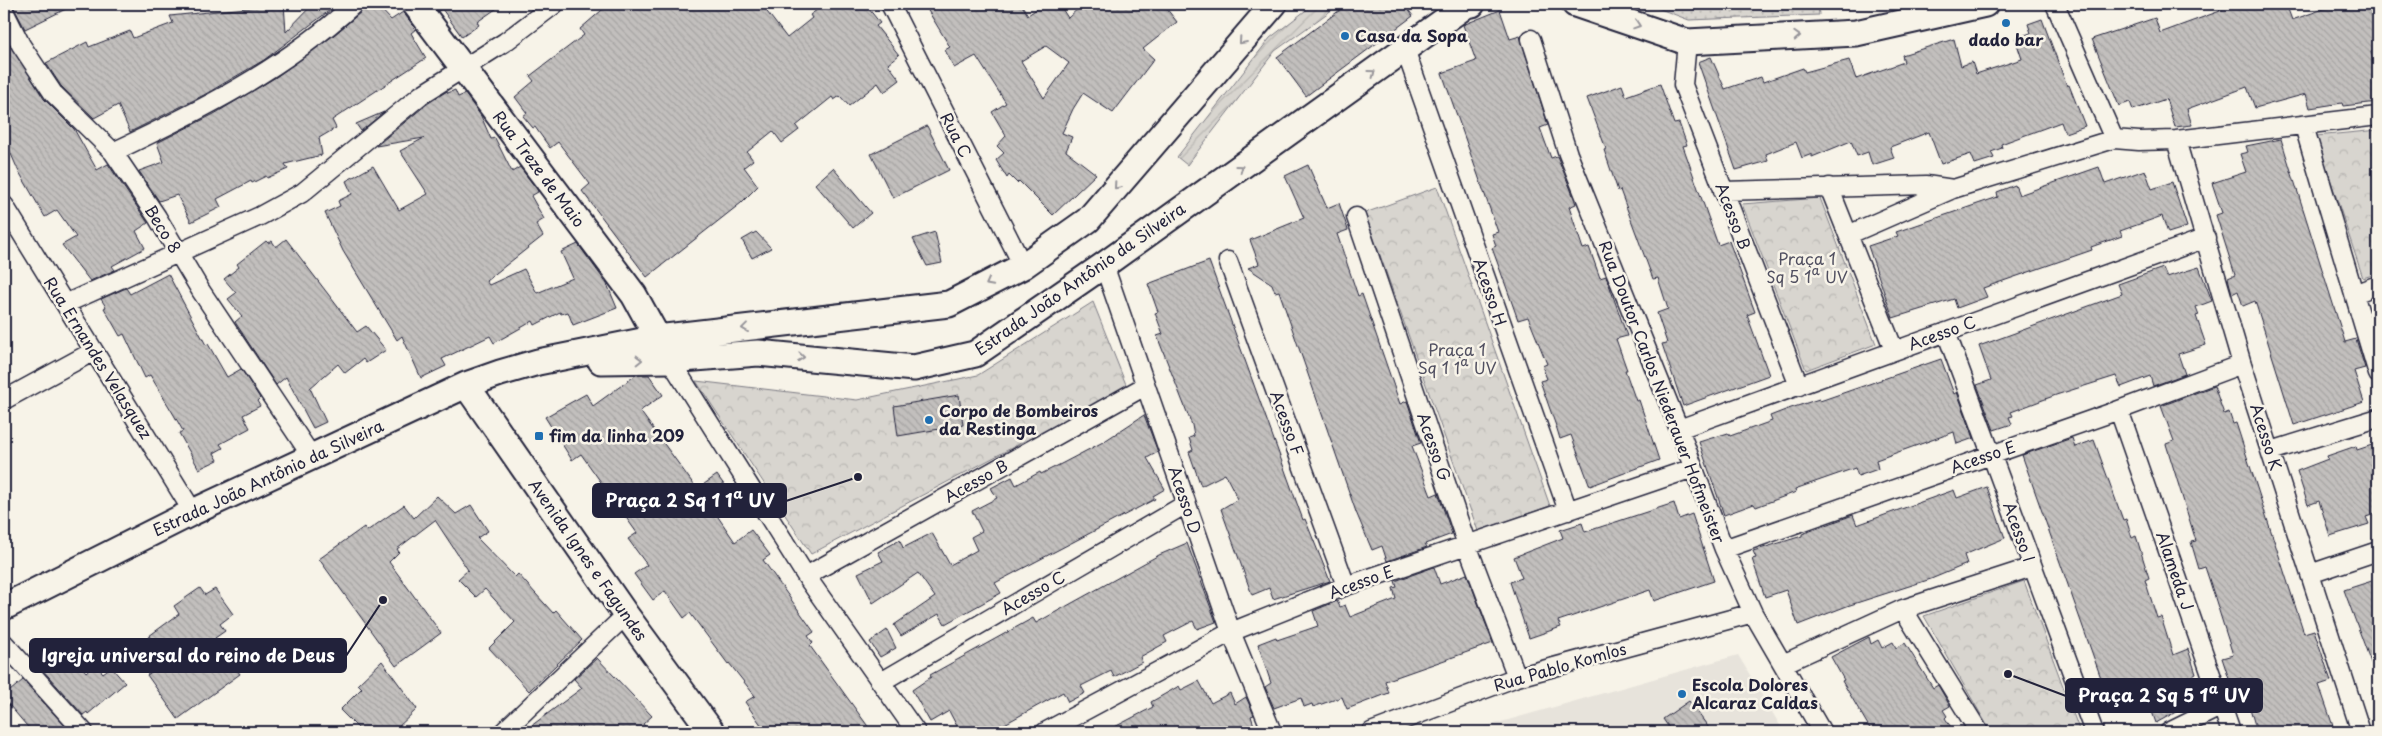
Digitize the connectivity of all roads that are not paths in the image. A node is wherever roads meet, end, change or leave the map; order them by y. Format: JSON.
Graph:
{"nodes":[{"id":1,"x":354,"y":4,"type":"edge"},
{"id":2,"x":415,"y":4,"type":"edge"},
{"id":3,"x":555,"y":4,"type":"edge"},
{"id":4,"x":890,"y":4,"type":"edge"},
{"id":5,"x":1274,"y":4,"type":"edge"},
{"id":6,"x":1472,"y":4,"type":"edge"},
{"id":7,"x":1575,"y":4,"type":"edge"},
{"id":8,"x":1985,"y":4,"type":"edge"},
{"id":9,"x":2055,"y":4,"type":"edge"},
{"id":10,"x":4,"y":11,"type":"edge"},
{"id":11,"x":1531,"y":39,"type":"dead end"},
{"id":12,"x":1687,"y":42,"type":"junction"},
{"id":13,"x":1409,"y":61,"type":"junction"},
{"id":14,"x":463,"y":68,"type":"junction"},
{"id":15,"x":2378,"y":116,"type":"edge"},
{"id":16,"x":2304,"y":126,"type":"junction"},
{"id":17,"x":2114,"y":139,"type":"junction"},
{"id":18,"x":2176,"y":140,"type":"junction"},
{"id":19,"x":113,"y":152,"type":"junction"},
{"id":20,"x":1829,"y":187,"type":"junction"},
{"id":21,"x":1953,"y":189,"type":"junction"},
{"id":22,"x":1724,"y":191,"type":"junction"},
{"id":23,"x":4,"y":204,"type":"edge"},
{"id":24,"x":1356,"y":217,"type":"dead end"},
{"id":25,"x":1850,"y":234,"type":"junction"},
{"id":26,"x":2206,"y":238,"type":"junction"},
{"id":27,"x":178,"y":252,"type":"junction"},
{"id":28,"x":1228,"y":261,"type":"dead end"},
{"id":29,"x":1104,"y":265,"type":"junction"},
{"id":30,"x":1023,"y":266,"type":"junction"},
{"id":31,"x":2378,"y":286,"type":"edge"},
{"id":32,"x":2354,"y":294,"type":"junction"},
{"id":33,"x":64,"y":304,"type":"junction"},
{"id":34,"x":1946,"y":332,"type":"junction"},
{"id":35,"x":657,"y":338,"type":"junction"},
{"id":36,"x":1894,"y":350,"type":"junction"},
{"id":37,"x":94,"y":351,"type":"junction"},
{"id":38,"x":670,"y":360,"type":"junction"},
{"id":39,"x":538,"y":362,"type":"junction"},
{"id":40,"x":2242,"y":364,"type":"junction"},
{"id":41,"x":2378,"y":374,"type":"edge"},
{"id":42,"x":466,"y":385,"type":"junction"},
{"id":43,"x":1145,"y":386,"type":"junction"},
{"id":44,"x":1800,"y":386,"type":"junction"},
{"id":45,"x":4,"y":400,"type":"edge"},
{"id":46,"x":2119,"y":410,"type":"junction"},
{"id":47,"x":2378,"y":418,"type":"edge"},
{"id":48,"x":1678,"y":430,"type":"junction"},
{"id":49,"x":2271,"y":451,"type":"junction"},
{"id":50,"x":1990,"y":455,"type":"junction"},
{"id":51,"x":312,"y":457,"type":"junction"},
{"id":52,"x":1693,"y":468,"type":"junction"},
{"id":53,"x":1186,"y":504,"type":"junction"},
{"id":54,"x":192,"y":512,"type":"junction"},
{"id":55,"x":1568,"y":512,"type":"junction"},
{"id":56,"x":1467,"y":544,"type":"junction"},
{"id":57,"x":1724,"y":549,"type":"junction"},
{"id":58,"x":2378,"y":551,"type":"edge"},
{"id":59,"x":2032,"y":567,"type":"junction"},
{"id":60,"x":2310,"y":574,"type":"junction"},
{"id":61,"x":806,"y":576,"type":"junction"},
{"id":62,"x":1346,"y":586,"type":"junction"},
{"id":63,"x":4,"y":607,"type":"edge"},
{"id":64,"x":1903,"y":609,"type":"junction"},
{"id":65,"x":1753,"y":614,"type":"junction"},
{"id":66,"x":626,"y":615,"type":"junction"},
{"id":67,"x":1231,"y":632,"type":"junction"},
{"id":68,"x":4,"y":643,"type":"edge"},
{"id":69,"x":1783,"y":664,"type":"junction"},
{"id":70,"x":1517,"y":677,"type":"junction"},
{"id":71,"x":881,"y":682,"type":"junction"},
{"id":72,"x":2222,"y":706,"type":"junction"},
{"id":73,"x":84,"y":732,"type":"edge"},
{"id":74,"x":503,"y":732,"type":"edge"},
{"id":75,"x":712,"y":732,"type":"edge"},
{"id":76,"x":916,"y":732,"type":"edge"},
{"id":77,"x":1045,"y":732,"type":"edge"},
{"id":78,"x":1272,"y":732,"type":"edge"},
{"id":79,"x":1371,"y":732,"type":"edge"},
{"id":80,"x":1822,"y":732,"type":"edge"},
{"id":81,"x":1979,"y":732,"type":"edge"},
{"id":82,"x":2094,"y":732,"type":"edge"},
{"id":83,"x":2169,"y":732,"type":"edge"},
{"id":84,"x":2231,"y":732,"type":"edge"},
{"id":85,"x":2361,"y":732,"type":"edge"}],
"edges":[{"from":1,"to":19,"type":"street"},
{"from":2,"to":14,"type":"main road","name":"Rua Treze de Maio"},
{"from":3,"to":14,"type":"street"},
{"from":4,"to":30,"type":"street","name":"Rua C"},
{"from":5,"to":30,"type":"main road","name":"Estrada João Antônio da Silveira","one_way":true},
{"from":6,"to":13,"type":"main road","name":"Estrada João Antônio da Silveira"},
{"from":7,"to":12,"type":"main road","one_way":true},
{"from":12,"to":8,"type":"main road","one_way":true},
{"from":9,"to":17,"type":"street"},
{"from":10,"to":19,"type":"street","name":"Beco 8"},
{"from":11,"to":48,"type":"street","name":"Rua Doutor Carlos Niederauer Hofmeister"},
{"from":12,"to":22,"type":"street","name":"Acesso B"},
{"from":29,"to":13,"type":"main road","name":"Estrada João Antônio da Silveira","one_way":true},
{"from":13,"to":55,"type":"street","name":"Acesso H"},
{"from":14,"to":27,"type":"street"},
{"from":14,"to":35,"type":"main road","name":"Rua Treze de Maio"},
{"from":15,"to":16,"type":"street"},
{"from":16,"to":18,"type":"street"},
{"from":16,"to":32,"type":"street"},
{"from":17,"to":18,"type":"street"},
{"from":17,"to":21,"type":"street"},
{"from":18,"to":26,"type":"street","name":"Acesso K"},
{"from":19,"to":27,"type":"street","name":"Beco 8"},
{"from":20,"to":21,"type":"street"},
{"from":20,"to":22,"type":"street"},
{"from":20,"to":25,"type":"street"},
{"from":21,"to":25,"type":"street"},
{"from":22,"to":44,"type":"street","name":"Acesso B"},
{"from":23,"to":33,"type":"street","name":"Rua Ernandes Velasquez"},
{"from":24,"to":56,"type":"street","name":"Acesso G"},
{"from":25,"to":36,"type":"street"},
{"from":26,"to":34,"type":"street","name":"Acesso C"},
{"from":26,"to":40,"type":"street","name":"Acesso K"},
{"from":27,"to":33,"type":"street"},
{"from":27,"to":51,"type":"street","name":"Beco 8"},
{"from":28,"to":62,"type":"street","name":"Acesso F"},
{"from":38,"to":29,"type":"main road","name":"Estrada João Antônio da Silveira","one_way":true},
{"from":29,"to":43,"type":"street","name":"Acesso D"},
{"from":30,"to":35,"type":"main road","name":"Estrada João Antônio da Silveira","one_way":true},
{"from":31,"to":32,"type":"street"},
{"from":32,"to":41,"type":"street"},
{"from":33,"to":37,"type":"street","name":"Rua Ernandes Velasquez"},
{"from":34,"to":36,"type":"street","name":"Acesso C"},
{"from":34,"to":50,"type":"street","name":"Acesso I"},
{"from":35,"to":38,"type":"main road","name":"Rua Treze de Maio"},
{"from":35,"to":39,"type":"main road","name":"Estrada João Antônio da Silveira"},
{"from":36,"to":44,"type":"street","name":"Acesso C"},
{"from":37,"to":45,"type":"street"},
{"from":37,"to":54,"type":"street","name":"Rua Ernandes Velasquez"},
{"from":39,"to":38,"type":"main road","name":"Estrada João Antônio da Silveira","one_way":true},
{"from":38,"to":61,"type":"street"},
{"from":39,"to":42,"type":"main road","name":"Estrada João Antônio da Silveira"},
{"from":40,"to":46,"type":"street","name":"Acesso E"},
{"from":40,"to":49,"type":"street","name":"Acesso K"},
{"from":42,"to":51,"type":"main road","name":"Estrada João Antônio da Silveira"},
{"from":42,"to":66,"type":"main road","name":"Avenida Ignes e Fagundes"},
{"from":43,"to":53,"type":"street","name":"Acesso D"},
{"from":43,"to":61,"type":"street","name":"Acesso B"},
{"from":44,"to":48,"type":"street","name":"Acesso C"},
{"from":46,"to":50,"type":"street","name":"Acesso E"},
{"from":46,"to":72,"type":"street","name":"Alameda J"},
{"from":47,"to":49,"type":"street"},
{"from":48,"to":52,"type":"street","name":"Rua Doutor Carlos Niederauer Hofmeister"},
{"from":49,"to":60,"type":"street","name":"Acesso K"},
{"from":50,"to":57,"type":"street","name":"Acesso E"},
{"from":50,"to":59,"type":"street","name":"Acesso I"},
{"from":51,"to":54,"type":"main road","name":"Estrada João Antônio da Silveira"},
{"from":52,"to":55,"type":"street","name":"Acesso E"},
{"from":52,"to":57,"type":"street","name":"Rua Doutor Carlos Niederauer Hofmeister"},
{"from":53,"to":67,"type":"street","name":"Acesso D"},
{"from":53,"to":71,"type":"street","name":"Acesso C"},
{"from":54,"to":63,"type":"main road","name":"Estrada João Antônio da Silveira"},
{"from":55,"to":56,"type":"street","name":"Acesso E"},
{"from":56,"to":62,"type":"street","name":"Acesso E"},
{"from":56,"to":70,"type":"street","name":"Acesso G"},
{"from":57,"to":65,"type":"street","name":"Rua Doutor Carlos Niederauer Hofmeister"},
{"from":58,"to":60,"type":"street"},
{"from":59,"to":64,"type":"street"},
{"from":59,"to":82,"type":"street","name":"Acesso I"},
{"from":60,"to":85,"type":"street","name":"Acesso K"},
{"from":61,"to":71,"type":"street"},
{"from":62,"to":67,"type":"street","name":"Acesso E"},
{"from":64,"to":69,"type":"street"},
{"from":64,"to":81,"type":"street"},
{"from":65,"to":69,"type":"street","name":"Rua Doutor Carlos Niederauer Hofmeister"},
{"from":65,"to":70,"type":"street","name":"Rua Pablo Komlos"},
{"from":66,"to":74,"type":"street"},
{"from":66,"to":75,"type":"main road","name":"Avenida Ignes e Fagundes"},
{"from":67,"to":77,"type":"street","name":"Acesso E"},
{"from":67,"to":78,"type":"street","name":"Acesso D"},
{"from":68,"to":73,"type":"street"},
{"from":69,"to":80,"type":"street","name":"Rua Doutor Carlos Niederauer Hofmeister"},
{"from":70,"to":79,"type":"street","name":"Rua Pablo Komlos"},
{"from":71,"to":76,"type":"street"},
{"from":72,"to":83,"type":"street"},
{"from":72,"to":84,"type":"street","name":"Alameda J"}]}
